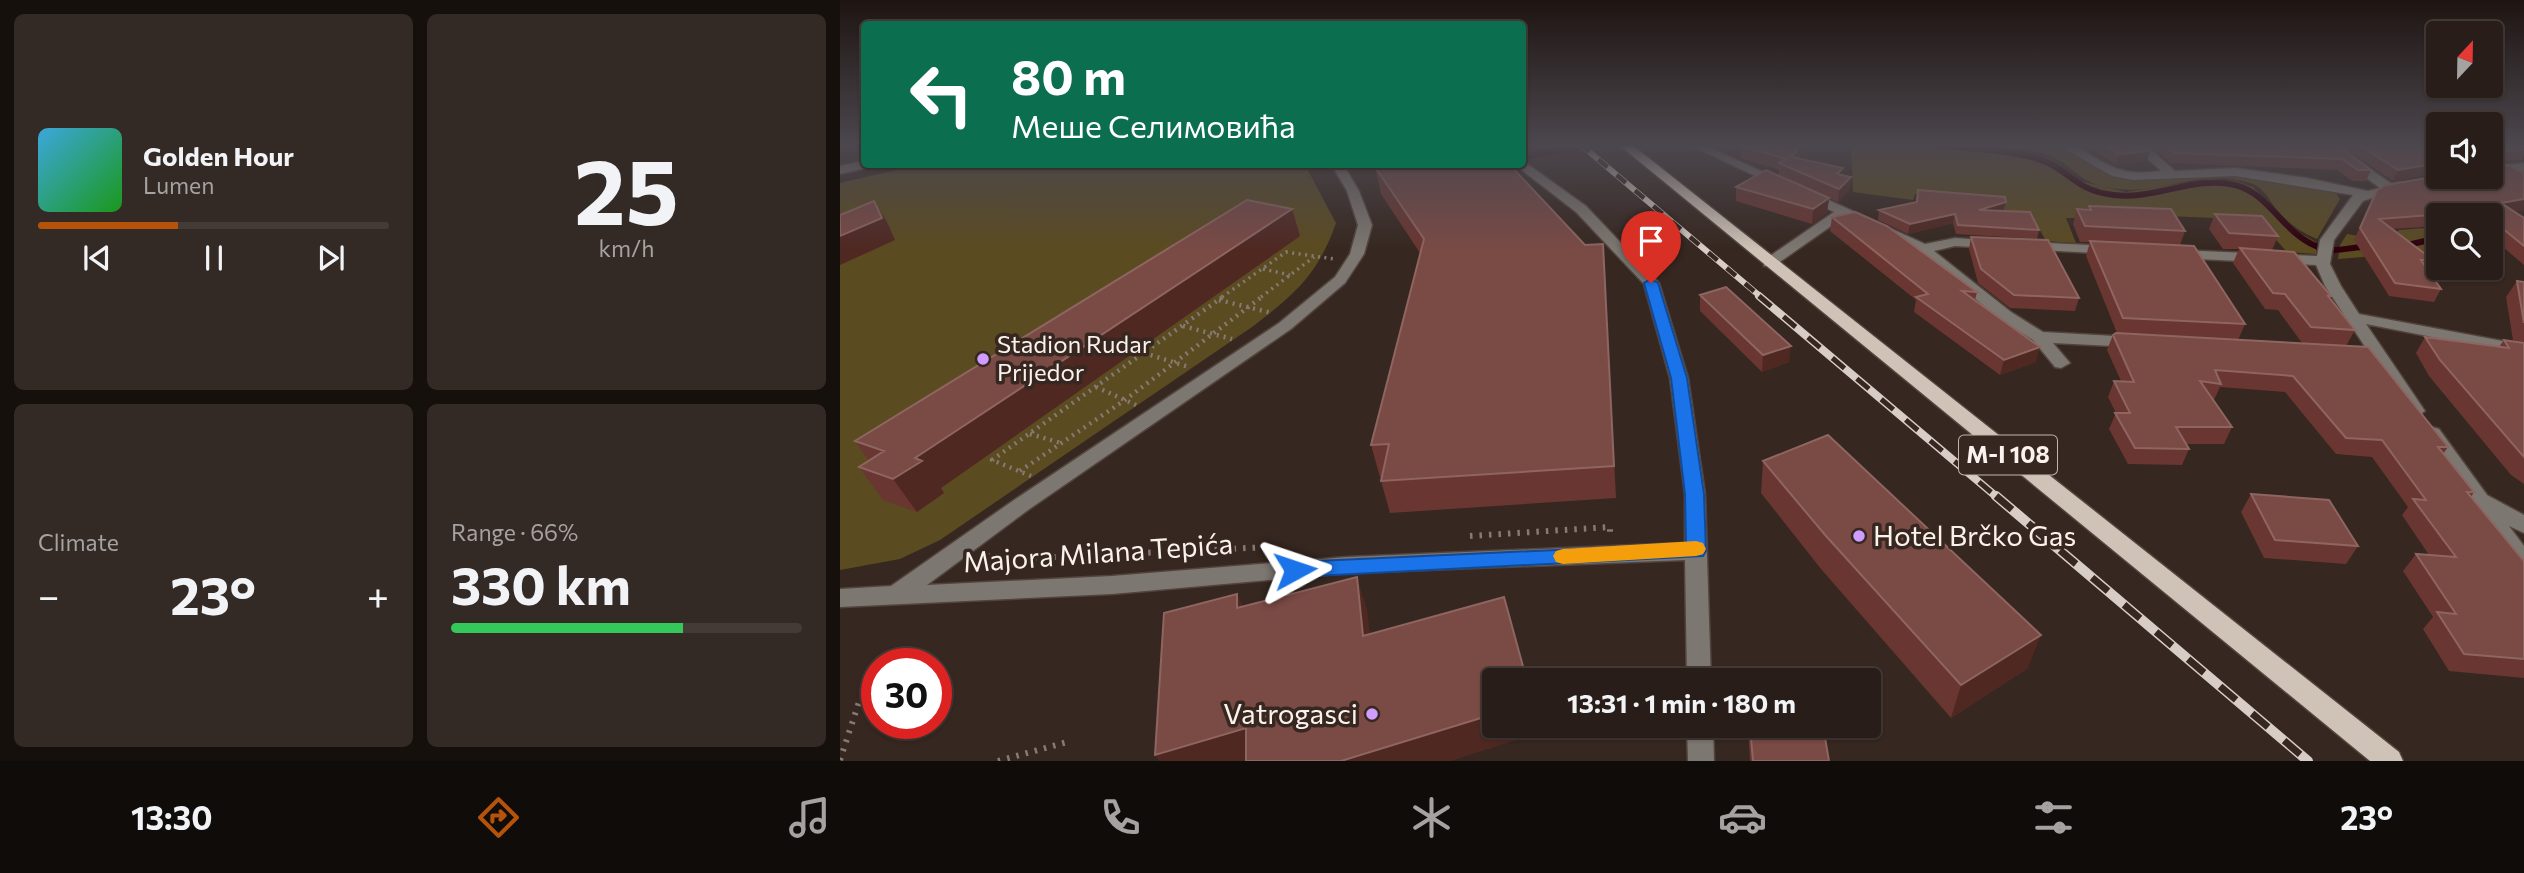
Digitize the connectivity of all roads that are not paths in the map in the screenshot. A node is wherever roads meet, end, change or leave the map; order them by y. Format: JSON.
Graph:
{"nodes":[{"id":1,"x":1346,"y":180,"type":"edge"},
{"id":2,"x":1543,"y":180,"type":"edge"},
{"id":3,"x":1667,"y":180,"type":"edge"},
{"id":4,"x":1773,"y":180,"type":"edge"},
{"id":5,"x":2291,"y":180,"type":"edge"},
{"id":6,"x":2377,"y":180,"type":"edge"},
{"id":7,"x":2414,"y":184,"type":"edge"},
{"id":8,"x":2389,"y":188,"type":"junction"},
{"id":9,"x":2365,"y":194,"type":"junction"},
{"id":10,"x":1844,"y":211,"type":"junction"},
{"id":11,"x":1923,"y":248,"type":"junction"},
{"id":12,"x":2133,"y":251,"type":"edge"},
{"id":13,"x":2325,"y":251,"type":"junction"},
{"id":14,"x":2160,"y":253,"type":"edge"},
{"id":15,"x":1769,"y":263,"type":"junction"},
{"id":16,"x":2355,"y":318,"type":"junction"},
{"id":17,"x":2039,"y":337,"type":"junction"},
{"id":18,"x":2148,"y":343,"type":"edge"},
{"id":19,"x":2524,"y":350,"type":"edge"},
{"id":20,"x":2353,"y":355,"type":"edge"},
{"id":21,"x":2380,"y":356,"type":"junction"},
{"id":22,"x":2061,"y":363,"type":"dead end"},
{"id":23,"x":2477,"y":497,"type":"junction"},
{"id":24,"x":2524,"y":525,"type":"edge"},
{"id":25,"x":1696,"y":551,"type":"junction"},
{"id":26,"x":2524,"y":563,"type":"edge"},
{"id":27,"x":896,"y":595,"type":"junction"},
{"id":28,"x":840,"y":598,"type":"edge"},
{"id":29,"x":1699,"y":668,"type":"edge"},
{"id":30,"x":1700,"y":738,"type":"edge"},
{"id":31,"x":1701,"y":761,"type":"edge"},
{"id":32,"x":2390,"y":761,"type":"edge"}],
"edges":[{"from":1,"to":27,"type":"street"},
{"from":2,"to":25,"type":"street"},
{"from":3,"to":15,"type":"main road","number":"M-I 108"},
{"from":4,"to":10,"type":"street"},
{"from":5,"to":9,"type":"street"},
{"from":6,"to":8,"type":"street"},
{"from":7,"to":8,"type":"street"},
{"from":8,"to":9,"type":"street"},
{"from":9,"to":13,"type":"street"},
{"from":10,"to":11,"type":"street"},
{"from":10,"to":15,"type":"street"},
{"from":11,"to":12,"type":"street"},
{"from":11,"to":17,"type":"street"},
{"from":13,"to":14,"type":"street"},
{"from":13,"to":16,"type":"street"},
{"from":15,"to":32,"type":"main road","number":"M-I 108"},
{"from":16,"to":19,"type":"street"},
{"from":16,"to":21,"type":"street"},
{"from":17,"to":18,"type":"street"},
{"from":17,"to":22,"type":"street"},
{"from":20,"to":21,"type":"street"},
{"from":21,"to":23,"type":"street"},
{"from":23,"to":24,"type":"street"},
{"from":23,"to":26,"type":"street"},
{"from":25,"to":27,"type":"street","name":"Majora Milana Tepića"},
{"from":25,"to":29,"type":"street"},
{"from":27,"to":28,"type":"street","name":"Majora Milana Tepića"},
{"from":30,"to":31,"type":"street"}]}
